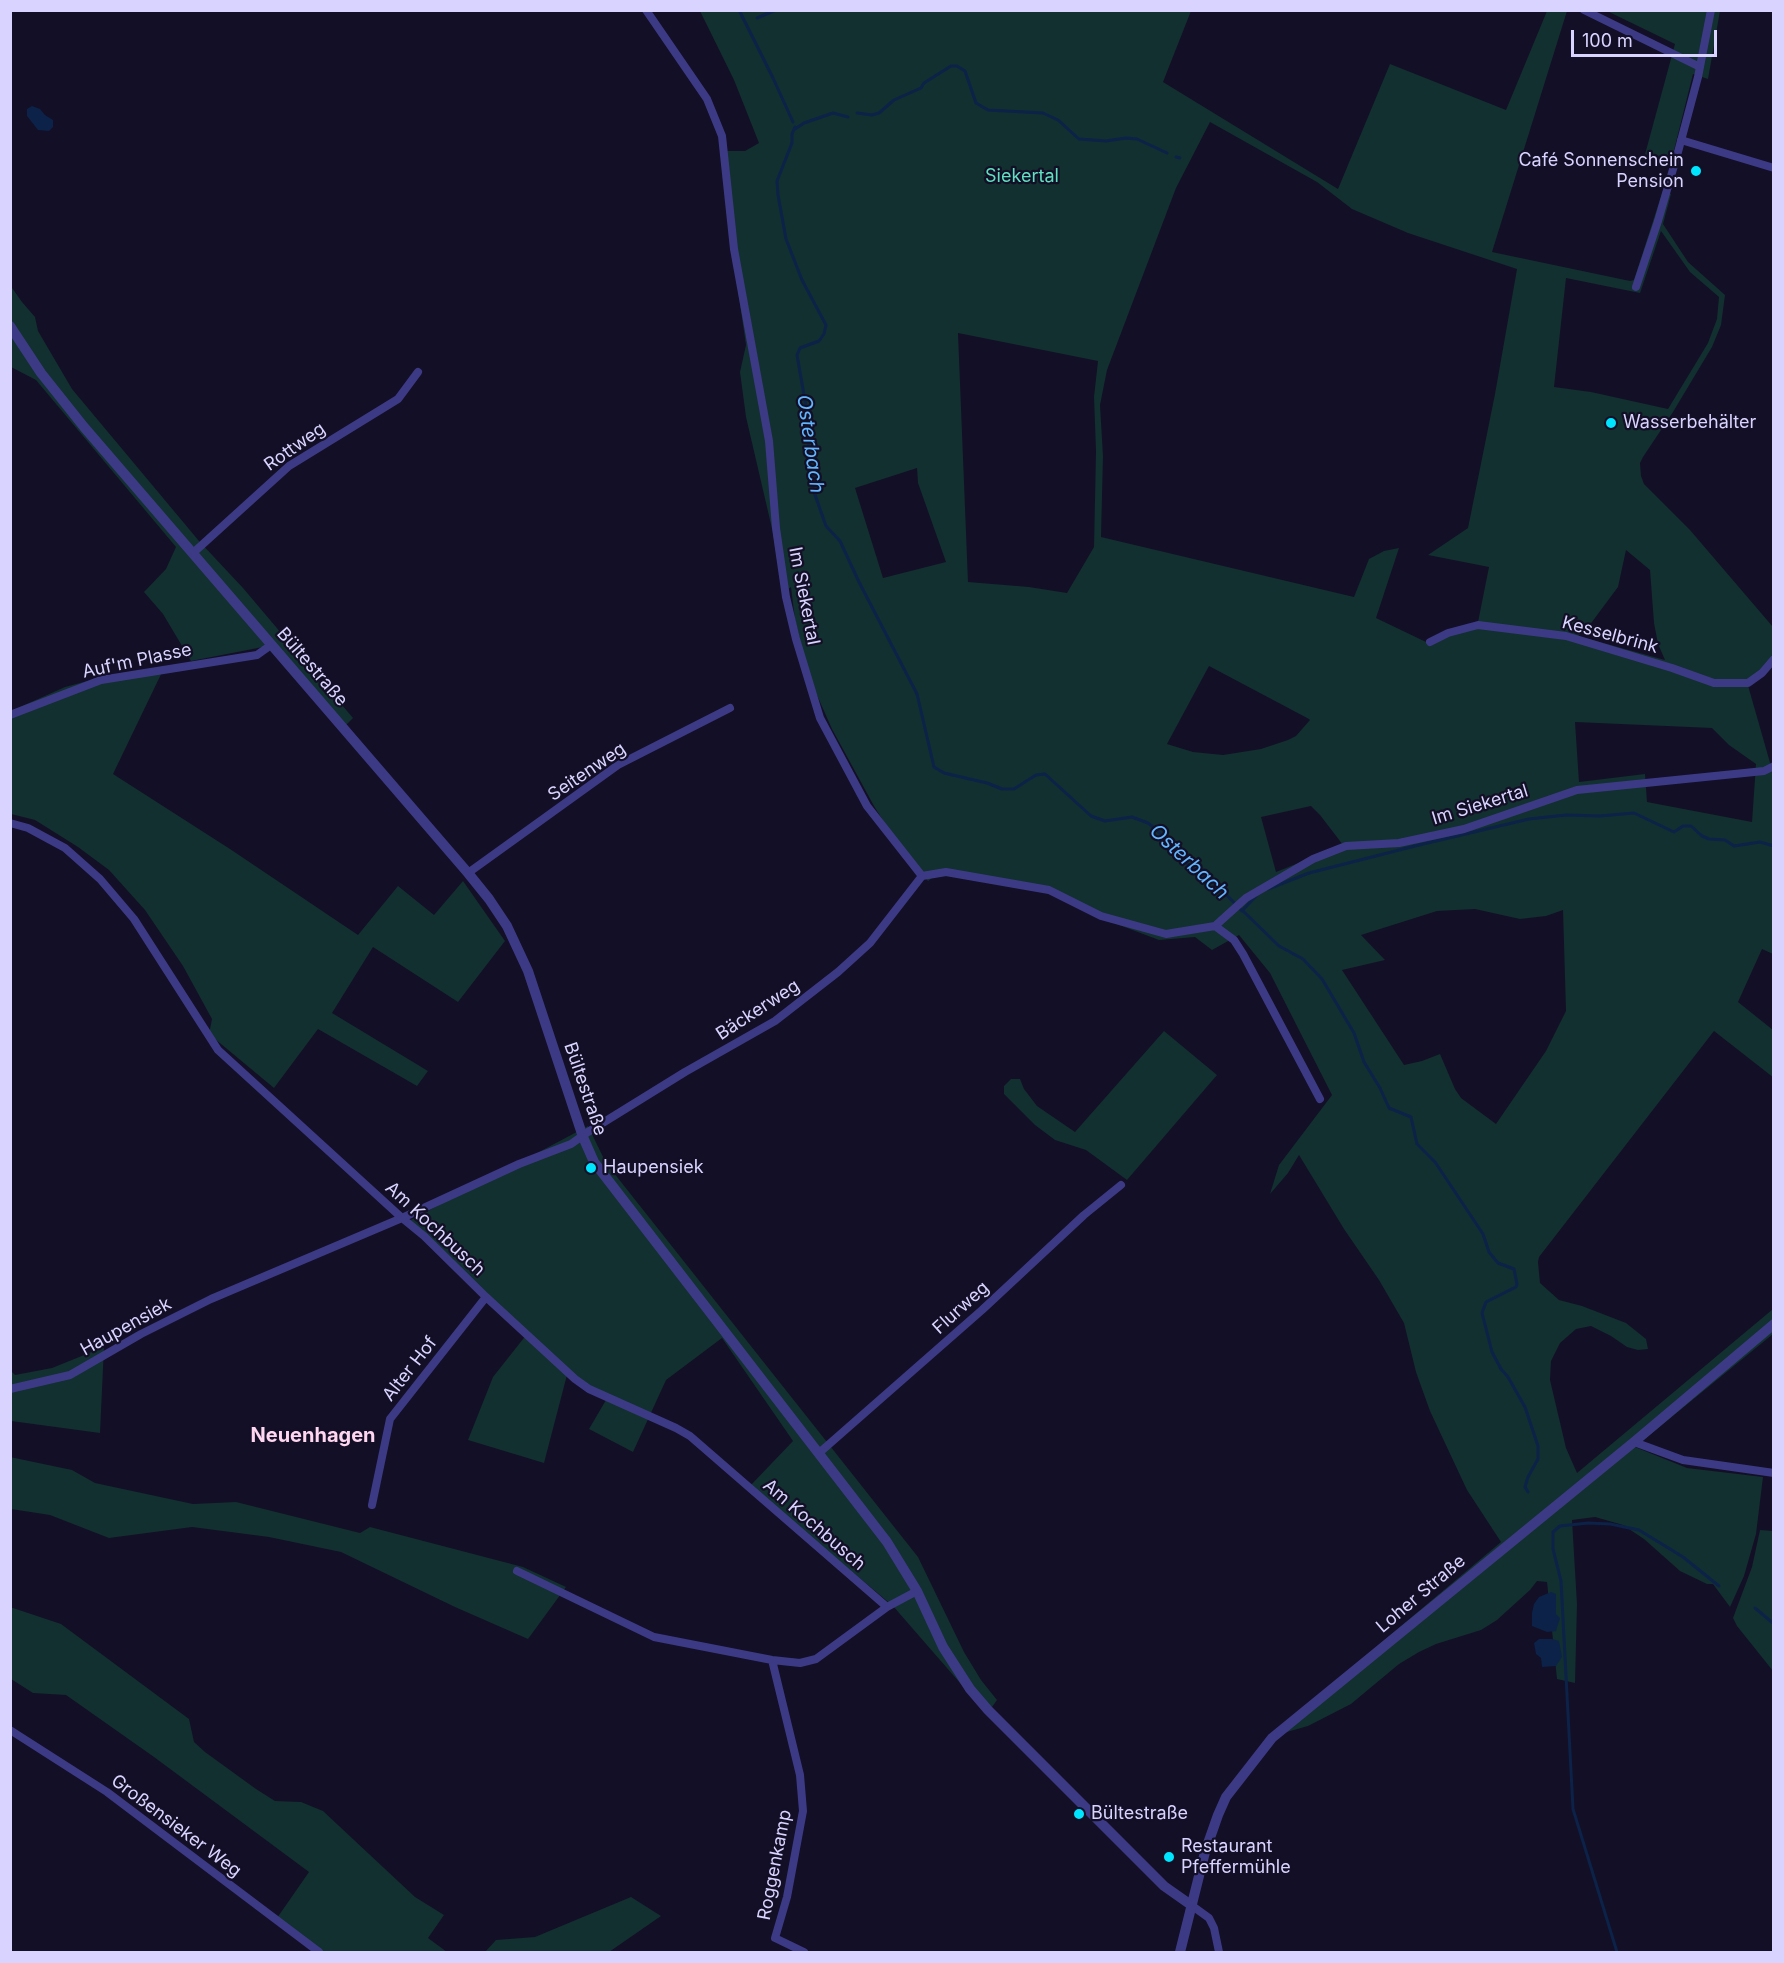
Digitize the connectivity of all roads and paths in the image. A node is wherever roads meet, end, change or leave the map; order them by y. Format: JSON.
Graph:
{"nodes":[{"id":1,"x":646,"y":10,"type":"edge"},
{"id":2,"x":1584,"y":10,"type":"edge"},
{"id":3,"x":1711,"y":10,"type":"edge"},
{"id":4,"x":1700,"y":68,"type":"junction"},
{"id":5,"x":1681,"y":140,"type":"junction"},
{"id":6,"x":1773,"y":168,"type":"edge"},
{"id":7,"x":1636,"y":287,"type":"dead end"},
{"id":8,"x":10,"y":326,"type":"edge"},
{"id":9,"x":418,"y":372,"type":"dead end"},
{"id":10,"x":193,"y":553,"type":"junction"},
{"id":11,"x":1430,"y":642,"type":"dead end"},
{"id":12,"x":271,"y":645,"type":"junction"},
{"id":13,"x":1773,"y":659,"type":"edge"},
{"id":14,"x":730,"y":708,"type":"dead end"},
{"id":15,"x":10,"y":715,"type":"edge"},
{"id":16,"x":1773,"y":766,"type":"edge"},
{"id":17,"x":10,"y":823,"type":"edge"},
{"id":18,"x":468,"y":873,"type":"junction"},
{"id":19,"x":922,"y":876,"type":"junction"},
{"id":20,"x":1215,"y":926,"type":"junction"},
{"id":21,"x":1320,"y":1099,"type":"dead end"},
{"id":22,"x":583,"y":1137,"type":"junction"},
{"id":23,"x":1121,"y":1185,"type":"dead end"},
{"id":24,"x":402,"y":1218,"type":"junction"},
{"id":25,"x":486,"y":1297,"type":"junction"},
{"id":26,"x":1773,"y":1324,"type":"edge"},
{"id":27,"x":10,"y":1389,"type":"edge"},
{"id":28,"x":1634,"y":1442,"type":"junction"},
{"id":29,"x":819,"y":1453,"type":"junction"},
{"id":30,"x":1773,"y":1473,"type":"edge"},
{"id":31,"x":372,"y":1505,"type":"dead end"},
{"id":32,"x":517,"y":1571,"type":"dead end"},
{"id":33,"x":917,"y":1590,"type":"junction"},
{"id":34,"x":887,"y":1607,"type":"junction"},
{"id":35,"x":772,"y":1660,"type":"junction"},
{"id":36,"x":10,"y":1730,"type":"edge"},
{"id":37,"x":1191,"y":1905,"type":"junction"},
{"id":38,"x":319,"y":1953,"type":"edge"},
{"id":39,"x":804,"y":1953,"type":"edge"},
{"id":40,"x":1180,"y":1953,"type":"edge"},
{"id":41,"x":1219,"y":1953,"type":"edge"}],
"edges":[{"from":1,"to":19,"type":"street","name":"Im Siekertal"},
{"from":2,"to":4,"type":"street"},
{"from":3,"to":4,"type":"street"},
{"from":4,"to":5,"type":"street"},
{"from":5,"to":6,"type":"street"},
{"from":5,"to":7,"type":"street"},
{"from":8,"to":10,"type":"street","name":"Bültestraße"},
{"from":9,"to":10,"type":"street","name":"Rottweg"},
{"from":10,"to":12,"type":"street","name":"Bültestraße"},
{"from":11,"to":13,"type":"street","name":"Kesselbrink"},
{"from":12,"to":15,"type":"street","name":"Auf'm Plasse"},
{"from":12,"to":18,"type":"street","name":"Bültestraße"},
{"from":14,"to":18,"type":"street","name":"Seitenweg"},
{"from":16,"to":20,"type":"street","name":"Im Siekertal"},
{"from":17,"to":24,"type":"street","name":"Am Kochbusch"},
{"from":18,"to":22,"type":"street","name":"Bültestraße"},
{"from":19,"to":20,"type":"street"},
{"from":19,"to":22,"type":"street","name":"Bäckerweg"},
{"from":20,"to":21,"type":"street"},
{"from":22,"to":24,"type":"street","name":"Haupensiek"},
{"from":22,"to":29,"type":"street","name":"Bültestraße"},
{"from":23,"to":29,"type":"street","name":"Flurweg"},
{"from":24,"to":25,"type":"street","name":"Am Kochbusch"},
{"from":24,"to":27,"type":"street","name":"Haupensiek"},
{"from":25,"to":31,"type":"street","name":"Alter Hof"},
{"from":25,"to":34,"type":"street","name":"Am Kochbusch"},
{"from":26,"to":28,"type":"street","name":"Loher Straße"},
{"from":28,"to":30,"type":"street"},
{"from":28,"to":37,"type":"street","name":"Loher Straße"},
{"from":29,"to":33,"type":"street","name":"Bültestraße"},
{"from":32,"to":35,"type":"street"},
{"from":33,"to":34,"type":"street"},
{"from":33,"to":37,"type":"street","name":"Bültestraße"},
{"from":34,"to":35,"type":"street"},
{"from":35,"to":39,"type":"street","name":"Roggenkamp"},
{"from":36,"to":38,"type":"street","name":"Großensieker Weg"},
{"from":37,"to":40,"type":"street","name":"Loher Straße"},
{"from":37,"to":41,"type":"street"}]}
